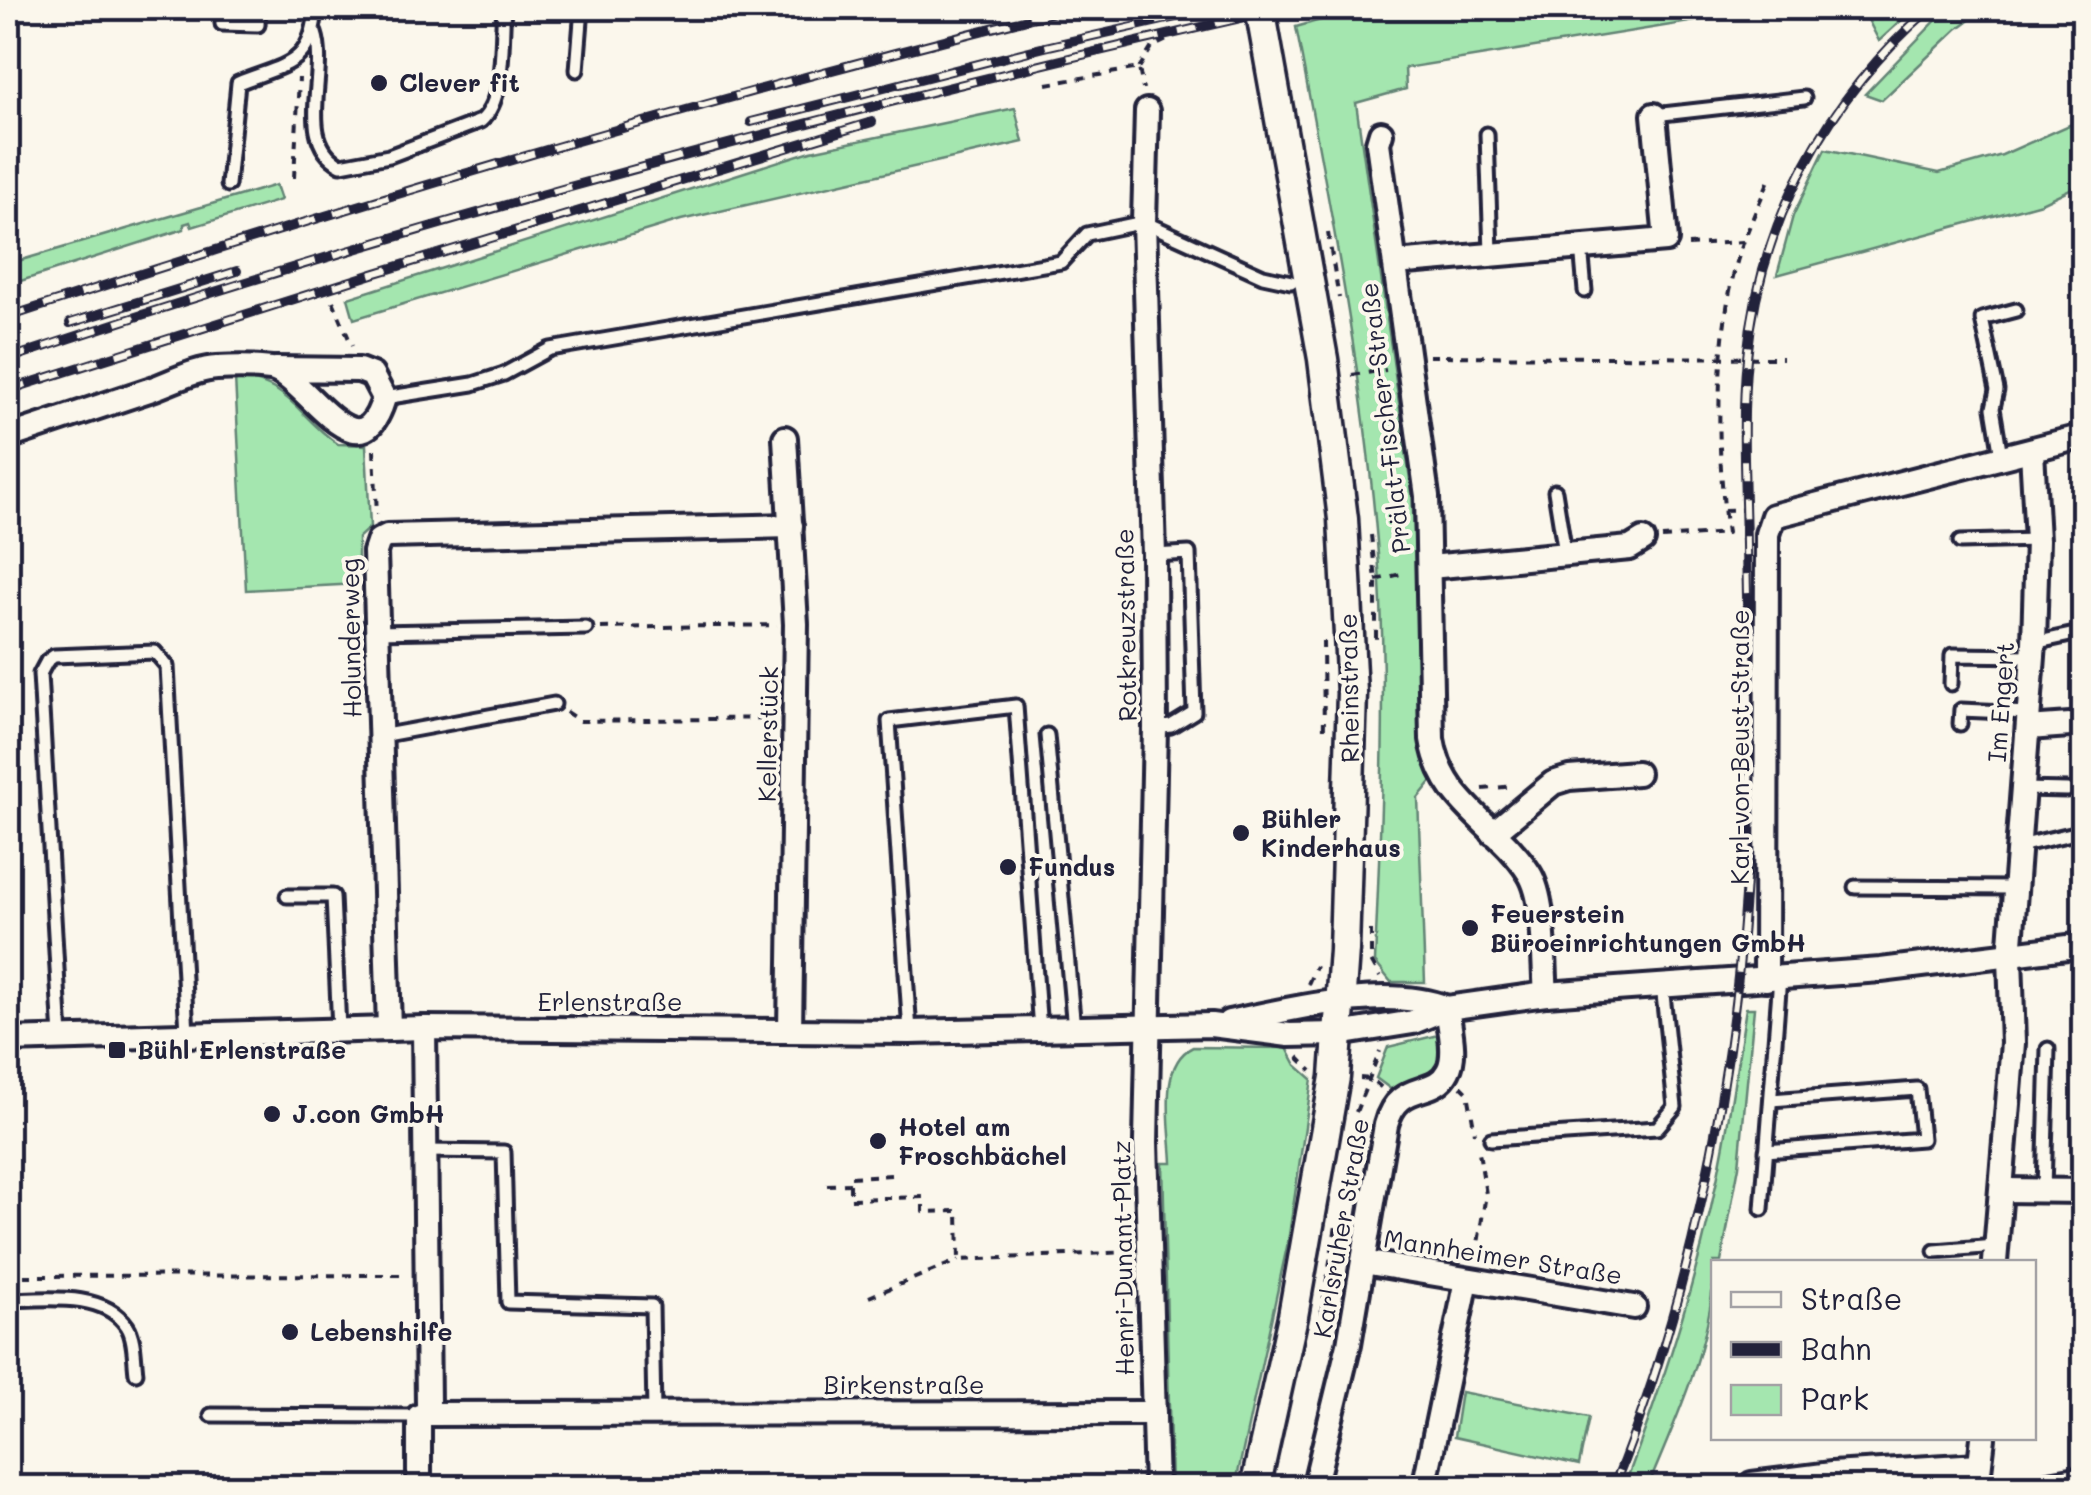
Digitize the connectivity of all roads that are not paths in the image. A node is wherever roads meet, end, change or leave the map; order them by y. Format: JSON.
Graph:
{"nodes":[{"id":1,"x":222,"y":8,"type":"edge"},
{"id":2,"x":259,"y":8,"type":"edge"},
{"id":3,"x":316,"y":8,"type":"edge"},
{"id":4,"x":504,"y":8,"type":"edge"},
{"id":5,"x":582,"y":8,"type":"edge"},
{"id":6,"x":1260,"y":8,"type":"edge"},
{"id":7,"x":314,"y":33,"type":"junction"},
{"id":8,"x":577,"y":70,"type":"dead end"},
{"id":9,"x":1804,"y":98,"type":"dead end"},
{"id":10,"x":1147,"y":112,"type":"road end"},
{"id":11,"x":1654,"y":115,"type":"joint"},
{"id":12,"x":1382,"y":133,"type":"dead end"},
{"id":13,"x":1486,"y":134,"type":"dead end"},
{"id":14,"x":228,"y":185,"type":"dead end"},
{"id":15,"x":1144,"y":222,"type":"junction"},
{"id":16,"x":1581,"y":246,"type":"junction"},
{"id":17,"x":1491,"y":253,"type":"junction"},
{"id":18,"x":1395,"y":262,"type":"junction"},
{"id":19,"x":1292,"y":282,"type":"dead end"},
{"id":20,"x":1585,"y":291,"type":"dead end"},
{"id":21,"x":2016,"y":310,"type":"dead end"},
{"id":22,"x":275,"y":370,"type":"junction"},
{"id":23,"x":384,"y":398,"type":"junction"},
{"id":24,"x":2084,"y":436,"type":"edge"},
{"id":25,"x":8,"y":438,"type":"edge"},
{"id":26,"x":785,"y":438,"type":"dead end"},
{"id":27,"x":2032,"y":451,"type":"junction"},
{"id":28,"x":2001,"y":456,"type":"junction"},
{"id":29,"x":1555,"y":491,"type":"dead end"},
{"id":30,"x":791,"y":526,"type":"junction"},
{"id":31,"x":1643,"y":540,"type":"road end"},
{"id":32,"x":2036,"y":540,"type":"junction"},
{"id":33,"x":1960,"y":542,"type":"dead end"},
{"id":34,"x":1565,"y":553,"type":"junction"},
{"id":35,"x":1154,"y":555,"type":"junction"},
{"id":36,"x":1430,"y":568,"type":"junction"},
{"id":37,"x":586,"y":628,"type":"road end"},
{"id":38,"x":376,"y":632,"type":"junction"},
{"id":39,"x":2084,"y":632,"type":"edge"},
{"id":40,"x":2033,"y":650,"type":"junction"},
{"id":41,"x":1951,"y":684,"type":"dead end"},
{"id":42,"x":554,"y":704,"type":"road end"},
{"id":43,"x":2028,"y":720,"type":"junction"},
{"id":44,"x":1960,"y":724,"type":"dead end"},
{"id":45,"x":2084,"y":724,"type":"edge"},
{"id":46,"x":1155,"y":728,"type":"junction"},
{"id":47,"x":1048,"y":735,"type":"dead end"},
{"id":48,"x":380,"y":736,"type":"junction"},
{"id":49,"x":1637,"y":773,"type":"dead end"},
{"id":50,"x":2022,"y":789,"type":"junction"},
{"id":51,"x":2067,"y":790,"type":"dead end"},
{"id":52,"x":2084,"y":831,"type":"edge"},
{"id":53,"x":1493,"y":833,"type":"junction"},
{"id":54,"x":2019,"y":846,"type":"junction"},
{"id":55,"x":1856,"y":887,"type":"dead end"},
{"id":56,"x":2015,"y":888,"type":"junction"},
{"id":57,"x":287,"y":896,"type":"dead end"},
{"id":58,"x":2084,"y":945,"type":"edge"},
{"id":59,"x":2010,"y":956,"type":"junction"},
{"id":60,"x":1773,"y":978,"type":"junction"},
{"id":61,"x":1662,"y":985,"type":"junction"},
{"id":62,"x":1546,"y":994,"type":"junction"},
{"id":63,"x":1340,"y":1003,"type":"junction"},
{"id":64,"x":1447,"y":1008,"type":"junction"},
{"id":65,"x":1211,"y":1026,"type":"junction"},
{"id":66,"x":389,"y":1028,"type":"junction"},
{"id":67,"x":424,"y":1028,"type":"junction"},
{"id":68,"x":1149,"y":1028,"type":"junction"},
{"id":69,"x":1074,"y":1029,"type":"junction"},
{"id":70,"x":339,"y":1030,"type":"junction"},
{"id":71,"x":1040,"y":1030,"type":"junction"},
{"id":72,"x":790,"y":1031,"type":"junction"},
{"id":73,"x":910,"y":1032,"type":"junction"},
{"id":74,"x":186,"y":1033,"type":"junction"},
{"id":75,"x":1338,"y":1034,"type":"junction"},
{"id":76,"x":61,"y":1038,"type":"junction"},
{"id":77,"x":8,"y":1040,"type":"edge"},
{"id":78,"x":2048,"y":1048,"type":"dead end"},
{"id":79,"x":1771,"y":1100,"type":"junction"},
{"id":80,"x":1491,"y":1138,"type":"dead end"},
{"id":81,"x":425,"y":1151,"type":"junction"},
{"id":82,"x":1766,"y":1151,"type":"junction"},
{"id":83,"x":2002,"y":1190,"type":"junction"},
{"id":84,"x":2044,"y":1190,"type":"junction"},
{"id":85,"x":2084,"y":1190,"type":"edge"},
{"id":86,"x":1762,"y":1208,"type":"dead end"},
{"id":87,"x":1935,"y":1251,"type":"dead end"},
{"id":88,"x":1995,"y":1254,"type":"edge"},
{"id":89,"x":1363,"y":1262,"type":"junction"},
{"id":90,"x":1469,"y":1280,"type":"junction"},
{"id":91,"x":8,"y":1300,"type":"edge"},
{"id":92,"x":1634,"y":1307,"type":"dead end"},
{"id":93,"x":136,"y":1373,"type":"dead end"},
{"id":94,"x":654,"y":1412,"type":"junction"},
{"id":95,"x":1154,"y":1413,"type":"junction"},
{"id":96,"x":211,"y":1415,"type":"dead end"},
{"id":97,"x":423,"y":1415,"type":"junction"},
{"id":98,"x":1983,"y":1440,"type":"edge"},
{"id":99,"x":2084,"y":1472,"type":"edge"},
{"id":100,"x":1978,"y":1476,"type":"edge"},
{"id":101,"x":1752,"y":1484,"type":"dead end"},
{"id":102,"x":419,"y":1488,"type":"edge"},
{"id":103,"x":1156,"y":1488,"type":"edge"},
{"id":104,"x":1255,"y":1488,"type":"edge"},
{"id":105,"x":1314,"y":1488,"type":"edge"},
{"id":106,"x":1424,"y":1488,"type":"edge"},
{"id":107,"x":1996,"y":1488,"type":"edge"}],
"edges":[{"from":1,"to":2,"type":"lane"},
{"from":3,"to":7,"type":"lane"},
{"from":4,"to":7,"type":"lane"},
{"from":5,"to":8,"type":"lane"},
{"from":6,"to":63,"type":"street","name":"Rheinstraße"},
{"from":7,"to":14,"type":"lane"},
{"from":9,"to":11,"type":"lane"},
{"from":10,"to":15,"type":"street","name":"Rotkreuzstraße"},
{"from":11,"to":16,"type":"street","name":"Prälat-Fischer-Straße"},
{"from":12,"to":18,"type":"street","name":"Prälat-Fischer-Straße"},
{"from":13,"to":17,"type":"lane"},
{"from":15,"to":19,"type":"lane"},
{"from":15,"to":23,"type":"lane"},
{"from":15,"to":35,"type":"street","name":"Rotkreuzstraße"},
{"from":16,"to":17,"type":"street","name":"Prälat-Fischer-Straße"},
{"from":16,"to":20,"type":"lane"},
{"from":17,"to":18,"type":"street","name":"Prälat-Fischer-Straße"},
{"from":18,"to":36,"type":"street","name":"Prälat-Fischer-Straße"},
{"from":21,"to":28,"type":"lane"},
{"from":22,"to":23,"type":"street"},
{"from":22,"to":23,"type":"street"},
{"from":22,"to":25,"type":"street"},
{"from":24,"to":27,"type":"street"},
{"from":26,"to":30,"type":"street","name":"Kellerstück"},
{"from":27,"to":28,"type":"street"},
{"from":27,"to":32,"type":"street","name":"Im Engert"},
{"from":28,"to":60,"type":"street","name":"Karl-von-Beust-Straße"},
{"from":29,"to":34,"type":"lane"},
{"from":30,"to":38,"type":"street","name":"Holunderweg"},
{"from":30,"to":72,"type":"street","name":"Kellerstück"},
{"from":31,"to":34,"type":"street","name":"Prälat-Fischer-Straße"},
{"from":32,"to":33,"type":"lane"},
{"from":32,"to":40,"type":"street","name":"Im Engert"},
{"from":34,"to":36,"type":"street","name":"Prälat-Fischer-Straße"},
{"from":35,"to":46,"type":"street","name":"Rotkreuzstraße"},
{"from":35,"to":46,"type":"lane"},
{"from":36,"to":53,"type":"street","name":"Prälat-Fischer-Straße"},
{"from":37,"to":38,"type":"lane"},
{"from":38,"to":48,"type":"street","name":"Holunderweg"},
{"from":39,"to":40,"type":"lane"},
{"from":40,"to":41,"type":"lane"},
{"from":40,"to":43,"type":"street","name":"Im Engert"},
{"from":42,"to":48,"type":"lane"},
{"from":43,"to":44,"type":"lane"},
{"from":43,"to":45,"type":"street"},
{"from":43,"to":50,"type":"street","name":"Im Engert"},
{"from":46,"to":68,"type":"street","name":"Rotkreuzstraße"},
{"from":47,"to":69,"type":"lane"},
{"from":48,"to":66,"type":"street","name":"Holunderweg"},
{"from":49,"to":53,"type":"street"},
{"from":50,"to":51,"type":"lane"},
{"from":50,"to":54,"type":"street","name":"Im Engert"},
{"from":52,"to":54,"type":"lane"},
{"from":53,"to":62,"type":"street","name":"Prälat-Fischer-Straße"},
{"from":54,"to":56,"type":"street","name":"Im Engert"},
{"from":55,"to":56,"type":"lane"},
{"from":56,"to":59,"type":"street","name":"Im Engert"},
{"from":57,"to":70,"type":"lane"},
{"from":58,"to":59,"type":"street"},
{"from":59,"to":60,"type":"street"},
{"from":59,"to":83,"type":"street","name":"Im Engert"},
{"from":60,"to":61,"type":"street"},
{"from":60,"to":79,"type":"lane"},
{"from":61,"to":62,"type":"street"},
{"from":61,"to":80,"type":"lane"},
{"from":62,"to":64,"type":"street"},
{"from":63,"to":64,"type":"street","name":"Erlenstraße"},
{"from":63,"to":65,"type":"street","name":"Erlenstraße"},
{"from":63,"to":75,"type":"street","name":"Rheinstraße"},
{"from":64,"to":75,"type":"street","name":"Erlenstraße"},
{"from":64,"to":89,"type":"street","name":"Karlsruher Straße"},
{"from":65,"to":68,"type":"street","name":"Erlenstraße"},
{"from":65,"to":75,"type":"street","name":"Erlenstraße"},
{"from":66,"to":67,"type":"street","name":"Erlenstraße"},
{"from":66,"to":70,"type":"street","name":"Erlenstraße"},
{"from":67,"to":72,"type":"street","name":"Erlenstraße"},
{"from":67,"to":81,"type":"street"},
{"from":68,"to":69,"type":"street","name":"Erlenstraße"},
{"from":68,"to":95,"type":"street","name":"Henri-Dunant-Platz"},
{"from":69,"to":71,"type":"street","name":"Erlenstraße"},
{"from":70,"to":74,"type":"street","name":"Erlenstraße"},
{"from":71,"to":73,"type":"street","name":"Erlenstraße"},
{"from":71,"to":73,"type":"lane"},
{"from":72,"to":73,"type":"street","name":"Erlenstraße"},
{"from":74,"to":76,"type":"street","name":"Erlenstraße"},
{"from":74,"to":76,"type":"lane"},
{"from":75,"to":104,"type":"street","name":"Rheinstraße"},
{"from":76,"to":77,"type":"street","name":"Erlenstraße"},
{"from":78,"to":84,"type":"lane"},
{"from":79,"to":82,"type":"lane"},
{"from":79,"to":82,"type":"lane"},
{"from":81,"to":94,"type":"lane"},
{"from":81,"to":97,"type":"street"},
{"from":82,"to":86,"type":"lane"},
{"from":83,"to":84,"type":"street"},
{"from":83,"to":88,"type":"street","name":"Im Engert"},
{"from":84,"to":85,"type":"street"},
{"from":87,"to":88,"type":"lane"},
{"from":89,"to":90,"type":"street","name":"Mannheimer Straße"},
{"from":89,"to":105,"type":"street","name":"Karlsruher Straße"},
{"from":90,"to":92,"type":"street","name":"Mannheimer Straße"},
{"from":90,"to":106,"type":"street"},
{"from":91,"to":93,"type":"lane"},
{"from":94,"to":95,"type":"street","name":"Birkenstraße"},
{"from":94,"to":97,"type":"street","name":"Birkenstraße"},
{"from":95,"to":103,"type":"street","name":"Henri-Dunant-Platz"},
{"from":96,"to":97,"type":"lane"},
{"from":97,"to":102,"type":"street"},
{"from":98,"to":100,"type":"street"},
{"from":99,"to":107,"type":"lane"},
{"from":100,"to":101,"type":"street"}]}
